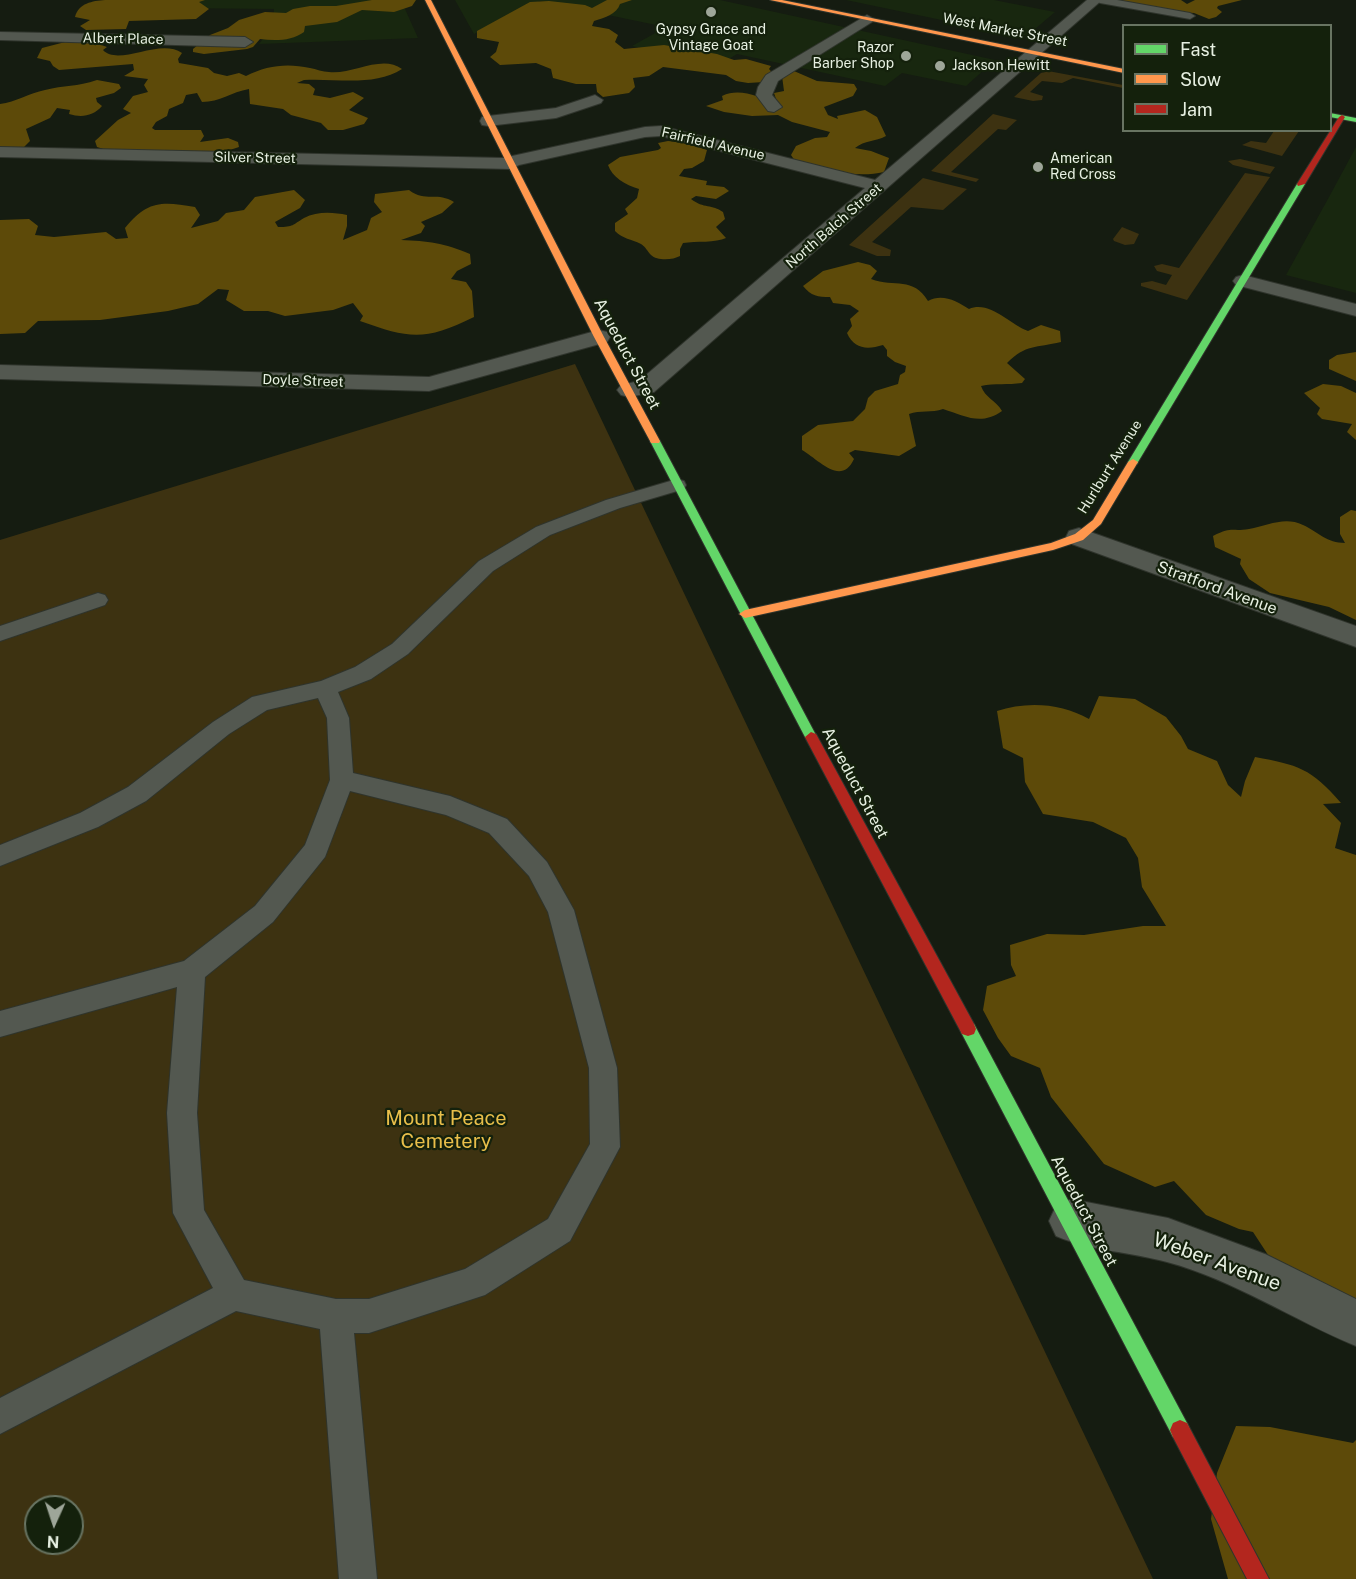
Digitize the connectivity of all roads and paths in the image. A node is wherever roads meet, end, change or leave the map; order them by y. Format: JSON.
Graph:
{"nodes":[{"id":1,"x":428,"y":0,"type":"edge"},
{"id":2,"x":773,"y":0,"type":"edge"},
{"id":3,"x":1095,"y":0,"type":"edge"},
{"id":4,"x":1100,"y":0,"type":"edge"},
{"id":5,"x":1190,"y":16,"type":"dead end"},
{"id":6,"x":867,"y":18,"type":"junction"},
{"id":7,"x":0,"y":36,"type":"edge"},
{"id":8,"x":245,"y":42,"type":"dead end"},
{"id":9,"x":1034,"y":53,"type":"junction"},
{"id":10,"x":1122,"y":71,"type":"edge"},
{"id":11,"x":595,"y":100,"type":"dead end"},
{"id":12,"x":774,"y":107,"type":"dead end"},
{"id":13,"x":1336,"y":116,"type":"edge"},
{"id":14,"x":1356,"y":120,"type":"edge"},
{"id":15,"x":488,"y":121,"type":"junction"},
{"id":16,"x":1327,"y":132,"type":"edge"},
{"id":17,"x":0,"y":152,"type":"edge"},
{"id":18,"x":510,"y":163,"type":"junction"},
{"id":19,"x":879,"y":186,"type":"junction"},
{"id":20,"x":1243,"y":281,"type":"junction"},
{"id":21,"x":1356,"y":309,"type":"edge"},
{"id":22,"x":599,"y":338,"type":"junction"},
{"id":23,"x":0,"y":372,"type":"edge"},
{"id":24,"x":629,"y":390,"type":"junction"},
{"id":25,"x":677,"y":485,"type":"junction"},
{"id":26,"x":1079,"y":537,"type":"junction"},
{"id":27,"x":98,"y":600,"type":"dead end"},
{"id":28,"x":745,"y":614,"type":"junction"},
{"id":29,"x":0,"y":634,"type":"edge"},
{"id":30,"x":1356,"y":637,"type":"edge"},
{"id":31,"x":324,"y":688,"type":"junction"},
{"id":32,"x":342,"y":780,"type":"junction"},
{"id":33,"x":0,"y":856,"type":"edge"},
{"id":34,"x":192,"y":971,"type":"junction"},
{"id":35,"x":0,"y":1024,"type":"edge"},
{"id":36,"x":1071,"y":1221,"type":"junction"},
{"id":37,"x":234,"y":1294,"type":"junction"},
{"id":38,"x":336,"y":1316,"type":"junction"},
{"id":39,"x":1356,"y":1323,"type":"edge"},
{"id":40,"x":0,"y":1417,"type":"edge"},
{"id":41,"x":357,"y":1579,"type":"edge"},
{"id":42,"x":1258,"y":1579,"type":"edge"}],
"edges":[{"from":1,"to":15,"type":"street","name":"Aqueduct Street"},
{"from":2,"to":6,"type":"street","name":"West Market Street"},
{"from":3,"to":9,"type":"street","name":"North Balch Street"},
{"from":4,"to":5,"type":"lane"},
{"from":6,"to":9,"type":"street","name":"West Market Street"},
{"from":6,"to":12,"type":"street"},
{"from":7,"to":8,"type":"street","name":"Albert Place"},
{"from":9,"to":10,"type":"street","name":"West Market Street"},
{"from":9,"to":19,"type":"street","name":"North Balch Street"},
{"from":11,"to":15,"type":"street"},
{"from":13,"to":14,"type":"street"},
{"from":15,"to":18,"type":"street","name":"Aqueduct Street"},
{"from":16,"to":20,"type":"street","name":"Hurlburt Avenue"},
{"from":17,"to":18,"type":"street","name":"Silver Street"},
{"from":18,"to":19,"type":"street","name":"Fairfield Avenue"},
{"from":18,"to":22,"type":"street","name":"Aqueduct Street"},
{"from":19,"to":24,"type":"street","name":"North Balch Street"},
{"from":20,"to":21,"type":"street"},
{"from":20,"to":26,"type":"street","name":"Hurlburt Avenue"},
{"from":22,"to":23,"type":"street","name":"Doyle Street"},
{"from":22,"to":24,"type":"street","name":"Aqueduct Street"},
{"from":24,"to":25,"type":"street","name":"Aqueduct Street"},
{"from":25,"to":28,"type":"street","name":"Aqueduct Street"},
{"from":25,"to":31,"type":"lane"},
{"from":26,"to":28,"type":"street","name":"Hurlburt Avenue"},
{"from":26,"to":30,"type":"street","name":"Stratford Avenue"},
{"from":27,"to":29,"type":"lane"},
{"from":28,"to":36,"type":"street","name":"Aqueduct Street"},
{"from":31,"to":32,"type":"lane"},
{"from":31,"to":33,"type":"lane"},
{"from":32,"to":34,"type":"lane"},
{"from":32,"to":38,"type":"lane"},
{"from":34,"to":35,"type":"lane"},
{"from":34,"to":37,"type":"lane"},
{"from":36,"to":39,"type":"street","name":"Weber Avenue"},
{"from":36,"to":42,"type":"street","name":"Aqueduct Street"},
{"from":37,"to":38,"type":"lane"},
{"from":37,"to":40,"type":"lane"},
{"from":38,"to":41,"type":"lane"}]}
